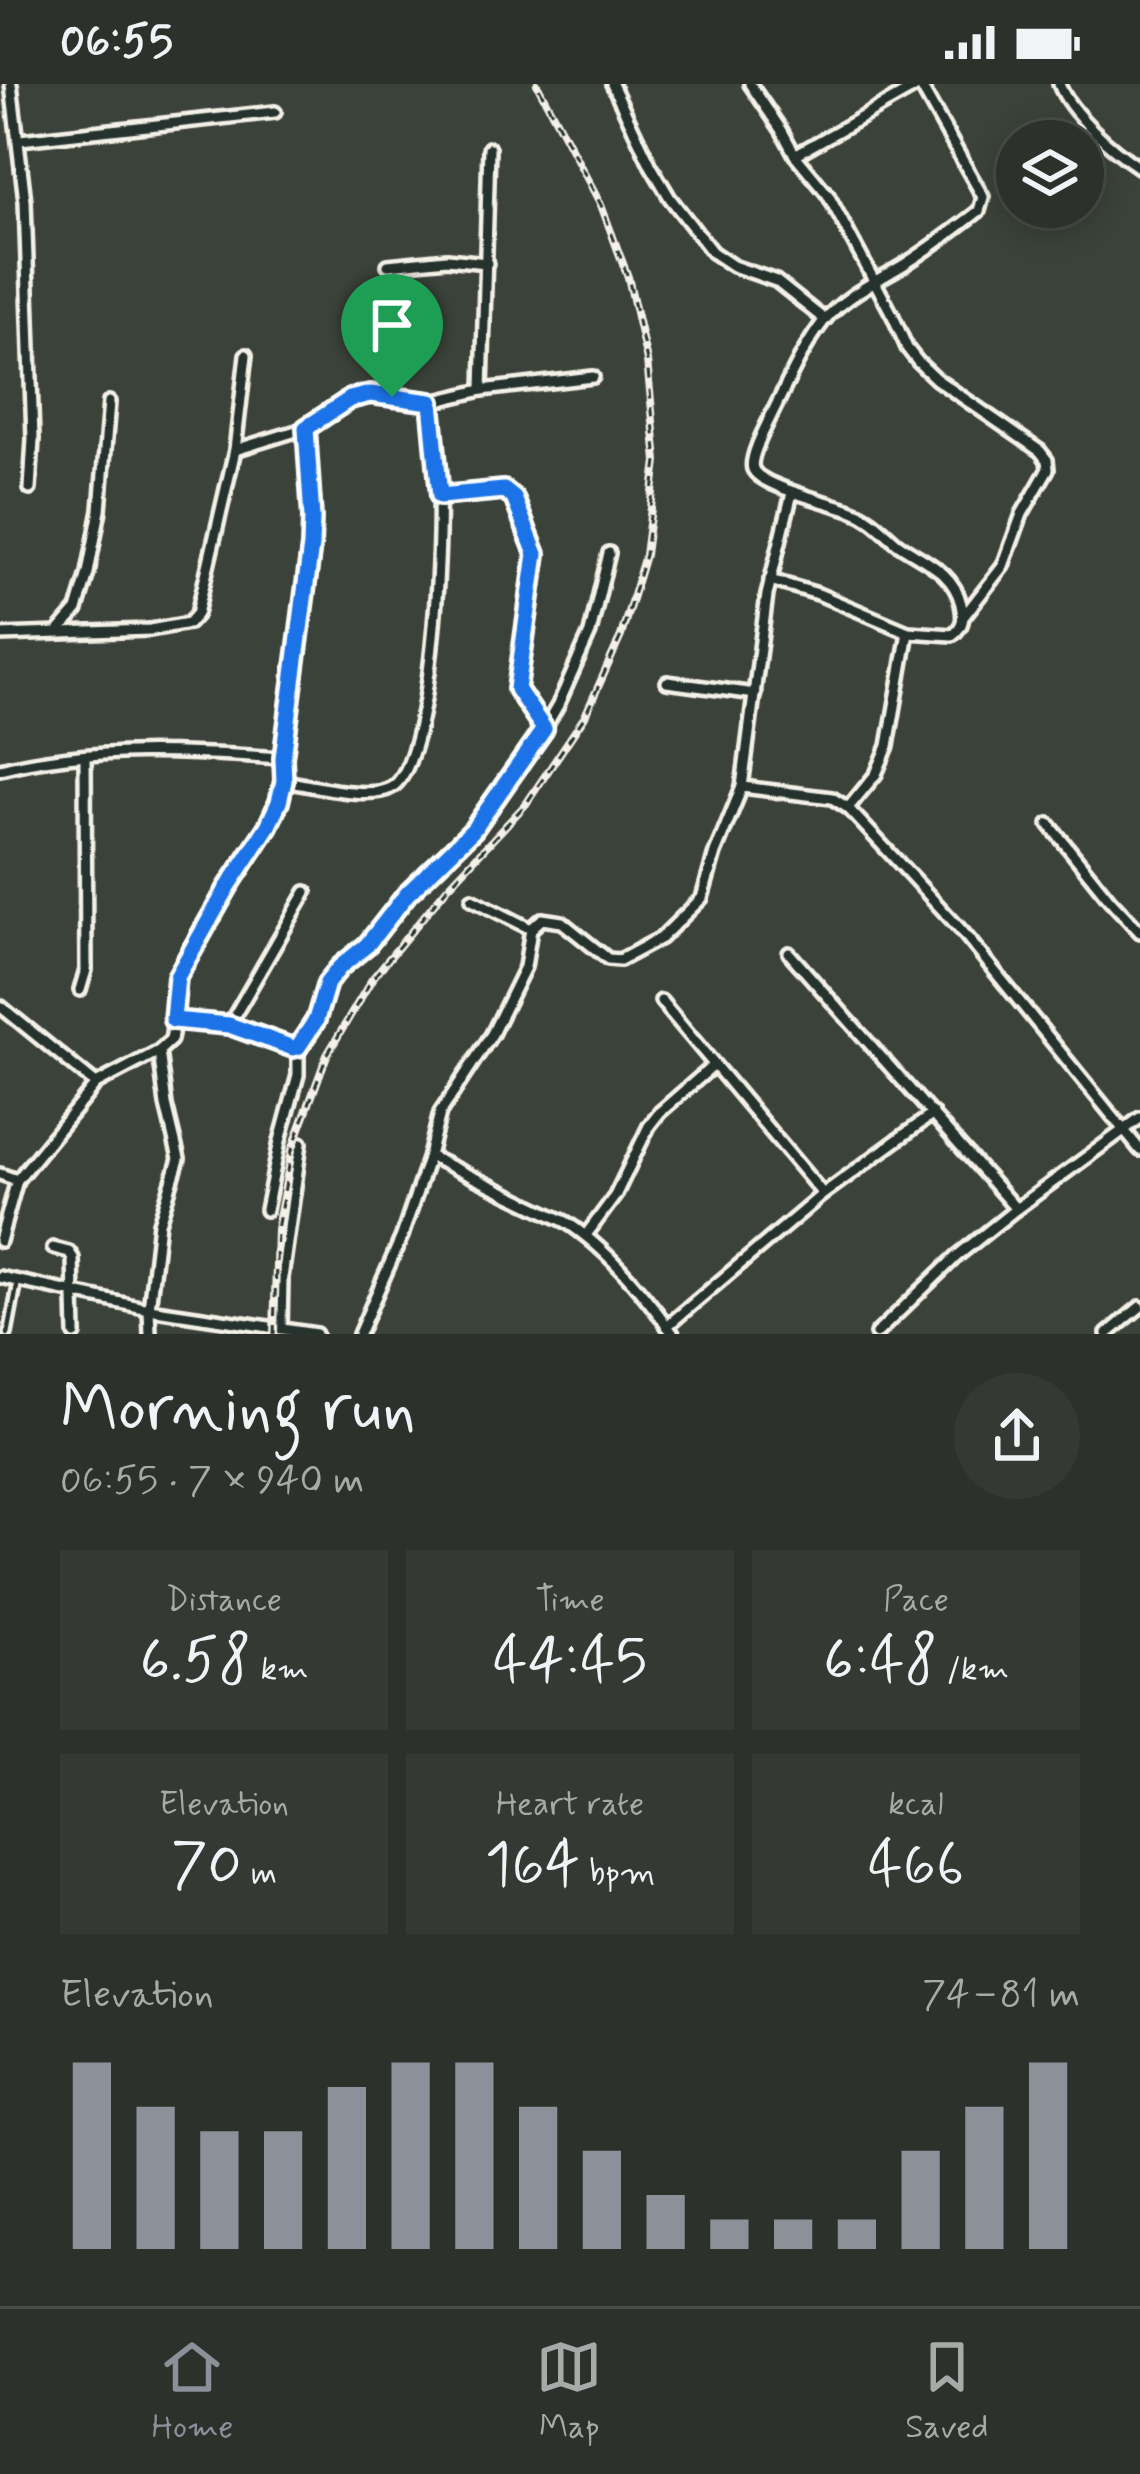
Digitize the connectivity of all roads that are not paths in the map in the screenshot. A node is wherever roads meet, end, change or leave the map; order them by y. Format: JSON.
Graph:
{"nodes":[{"id":1,"x":11,"y":84,"type":"edge"},
{"id":2,"x":612,"y":84,"type":"edge"},
{"id":3,"x":749,"y":84,"type":"edge"},
{"id":4,"x":1059,"y":84,"type":"edge"},
{"id":5,"x":921,"y":85,"type":"edge"},
{"id":6,"x":275,"y":112,"type":"dead end"},
{"id":7,"x":20,"y":140,"type":"junction"},
{"id":8,"x":489,"y":148,"type":"dead end"},
{"id":9,"x":795,"y":155,"type":"junction"},
{"id":10,"x":1140,"y":168,"type":"edge"},
{"id":11,"x":487,"y":262,"type":"junction"},
{"id":12,"x":388,"y":265,"type":"dead end"},
{"id":13,"x":874,"y":281,"type":"junction"},
{"id":14,"x":825,"y":320,"type":"junction"},
{"id":15,"x":245,"y":355,"type":"dead end"},
{"id":16,"x":593,"y":377,"type":"dead end"},
{"id":17,"x":482,"y":390,"type":"junction"},
{"id":18,"x":109,"y":402,"type":"dead end"},
{"id":19,"x":431,"y":402,"type":"junction"},
{"id":20,"x":306,"y":428,"type":"junction"},
{"id":21,"x":236,"y":450,"type":"junction"},
{"id":22,"x":30,"y":489,"type":"dead end"},
{"id":23,"x":792,"y":493,"type":"junction"},
{"id":24,"x":440,"y":496,"type":"junction"},
{"id":25,"x":609,"y":554,"type":"dead end"},
{"id":26,"x":770,"y":580,"type":"junction"},
{"id":27,"x":964,"y":616,"type":"junction"},
{"id":28,"x":58,"y":632,"type":"junction"},
{"id":29,"x":908,"y":632,"type":"junction"},
{"id":30,"x":0,"y":635,"type":"edge"},
{"id":31,"x":667,"y":682,"type":"dead end"},
{"id":32,"x":755,"y":694,"type":"junction"},
{"id":33,"x":544,"y":729,"type":"junction"},
{"id":34,"x":86,"y":757,"type":"junction"},
{"id":35,"x":283,"y":758,"type":"junction"},
{"id":36,"x":0,"y":769,"type":"edge"},
{"id":37,"x":284,"y":781,"type":"junction"},
{"id":38,"x":742,"y":787,"type":"junction"},
{"id":39,"x":848,"y":808,"type":"junction"},
{"id":40,"x":1049,"y":824,"type":"dead end"},
{"id":41,"x":306,"y":892,"type":"dead end"},
{"id":42,"x":472,"y":899,"type":"dead end"},
{"id":43,"x":531,"y":929,"type":"junction"},
{"id":44,"x":1140,"y":932,"type":"edge"},
{"id":45,"x":789,"y":952,"type":"dead end"},
{"id":46,"x":80,"y":990,"type":"dead end"},
{"id":47,"x":661,"y":1001,"type":"dead end"},
{"id":48,"x":0,"y":1006,"type":"edge"},
{"id":49,"x":173,"y":1020,"type":"junction"},
{"id":50,"x":229,"y":1025,"type":"junction"},
{"id":51,"x":298,"y":1047,"type":"junction"},
{"id":52,"x":159,"y":1051,"type":"junction"},
{"id":53,"x":714,"y":1065,"type":"junction"},
{"id":54,"x":97,"y":1084,"type":"junction"},
{"id":55,"x":933,"y":1114,"type":"junction"},
{"id":56,"x":1140,"y":1118,"type":"edge"},
{"id":57,"x":1123,"y":1130,"type":"junction"},
{"id":58,"x":301,"y":1143,"type":"dead end"},
{"id":59,"x":1140,"y":1150,"type":"edge"},
{"id":60,"x":429,"y":1156,"type":"junction"},
{"id":61,"x":0,"y":1174,"type":"edge"},
{"id":62,"x":17,"y":1180,"type":"junction"},
{"id":63,"x":823,"y":1194,"type":"junction"},
{"id":64,"x":1016,"y":1209,"type":"junction"},
{"id":65,"x":266,"y":1210,"type":"dead end"},
{"id":66,"x":586,"y":1235,"type":"junction"},
{"id":67,"x":0,"y":1241,"type":"edge"},
{"id":68,"x":53,"y":1248,"type":"dead end"},
{"id":69,"x":0,"y":1277,"type":"edge"},
{"id":70,"x":18,"y":1281,"type":"junction"},
{"id":71,"x":75,"y":1294,"type":"junction"},
{"id":72,"x":1140,"y":1306,"type":"edge"},
{"id":73,"x":149,"y":1309,"type":"junction"},
{"id":74,"x":281,"y":1329,"type":"junction"},
{"id":75,"x":892,"y":1329,"type":"edge"},
{"id":76,"x":670,"y":1330,"type":"edge"},
{"id":77,"x":8,"y":1334,"type":"edge"},
{"id":78,"x":75,"y":1334,"type":"edge"},
{"id":79,"x":150,"y":1334,"type":"edge"},
{"id":80,"x":316,"y":1334,"type":"edge"},
{"id":81,"x":359,"y":1334,"type":"edge"},
{"id":82,"x":876,"y":1334,"type":"edge"},
{"id":83,"x":1109,"y":1334,"type":"edge"}],
"edges":[{"from":1,"to":7,"type":"street"},
{"from":2,"to":14,"type":"street"},
{"from":3,"to":9,"type":"street"},
{"from":4,"to":10,"type":"street"},
{"from":5,"to":9,"type":"street"},
{"from":5,"to":13,"type":"street"},
{"from":6,"to":7,"type":"street"},
{"from":7,"to":22,"type":"street"},
{"from":8,"to":11,"type":"street"},
{"from":9,"to":13,"type":"street"},
{"from":11,"to":12,"type":"street"},
{"from":11,"to":17,"type":"street"},
{"from":13,"to":14,"type":"street"},
{"from":13,"to":27,"type":"street"},
{"from":14,"to":23,"type":"street"},
{"from":15,"to":21,"type":"street"},
{"from":16,"to":17,"type":"street"},
{"from":17,"to":19,"type":"street"},
{"from":18,"to":28,"type":"street"},
{"from":19,"to":20,"type":"street"},
{"from":19,"to":24,"type":"street"},
{"from":20,"to":21,"type":"street"},
{"from":20,"to":35,"type":"street"},
{"from":21,"to":28,"type":"street"},
{"from":23,"to":26,"type":"street"},
{"from":23,"to":27,"type":"street"},
{"from":24,"to":33,"type":"street"},
{"from":24,"to":37,"type":"street"},
{"from":25,"to":33,"type":"street"},
{"from":26,"to":29,"type":"street"},
{"from":26,"to":32,"type":"street"},
{"from":27,"to":29,"type":"street"},
{"from":28,"to":30,"type":"street"},
{"from":29,"to":39,"type":"street"},
{"from":31,"to":32,"type":"street"},
{"from":32,"to":38,"type":"street"},
{"from":33,"to":51,"type":"street"},
{"from":34,"to":35,"type":"street"},
{"from":34,"to":36,"type":"street"},
{"from":34,"to":46,"type":"street"},
{"from":35,"to":37,"type":"street"},
{"from":37,"to":49,"type":"street"},
{"from":38,"to":39,"type":"street"},
{"from":38,"to":43,"type":"street"},
{"from":39,"to":57,"type":"street"},
{"from":40,"to":44,"type":"street"},
{"from":41,"to":50,"type":"street"},
{"from":42,"to":43,"type":"street"},
{"from":43,"to":60,"type":"street"},
{"from":45,"to":55,"type":"street"},
{"from":47,"to":53,"type":"street"},
{"from":48,"to":54,"type":"street"},
{"from":49,"to":50,"type":"street"},
{"from":49,"to":52,"type":"street"},
{"from":50,"to":51,"type":"street"},
{"from":51,"to":65,"type":"street"},
{"from":52,"to":54,"type":"street"},
{"from":52,"to":73,"type":"street"},
{"from":53,"to":63,"type":"street"},
{"from":53,"to":66,"type":"street"},
{"from":54,"to":62,"type":"street"},
{"from":55,"to":63,"type":"street"},
{"from":55,"to":64,"type":"street"},
{"from":56,"to":57,"type":"street"},
{"from":57,"to":59,"type":"street"},
{"from":57,"to":64,"type":"street"},
{"from":58,"to":74,"type":"street"},
{"from":60,"to":66,"type":"street"},
{"from":60,"to":81,"type":"street"},
{"from":61,"to":62,"type":"street"},
{"from":62,"to":67,"type":"street"},
{"from":63,"to":76,"type":"street"},
{"from":64,"to":75,"type":"street"},
{"from":66,"to":76,"type":"street"},
{"from":68,"to":71,"type":"street"},
{"from":69,"to":70,"type":"street"},
{"from":70,"to":71,"type":"street"},
{"from":70,"to":77,"type":"lane"},
{"from":71,"to":73,"type":"street"},
{"from":71,"to":78,"type":"street"},
{"from":72,"to":83,"type":"street"},
{"from":73,"to":74,"type":"street"},
{"from":73,"to":79,"type":"street"},
{"from":74,"to":80,"type":"street"},
{"from":75,"to":82,"type":"street"}]}
